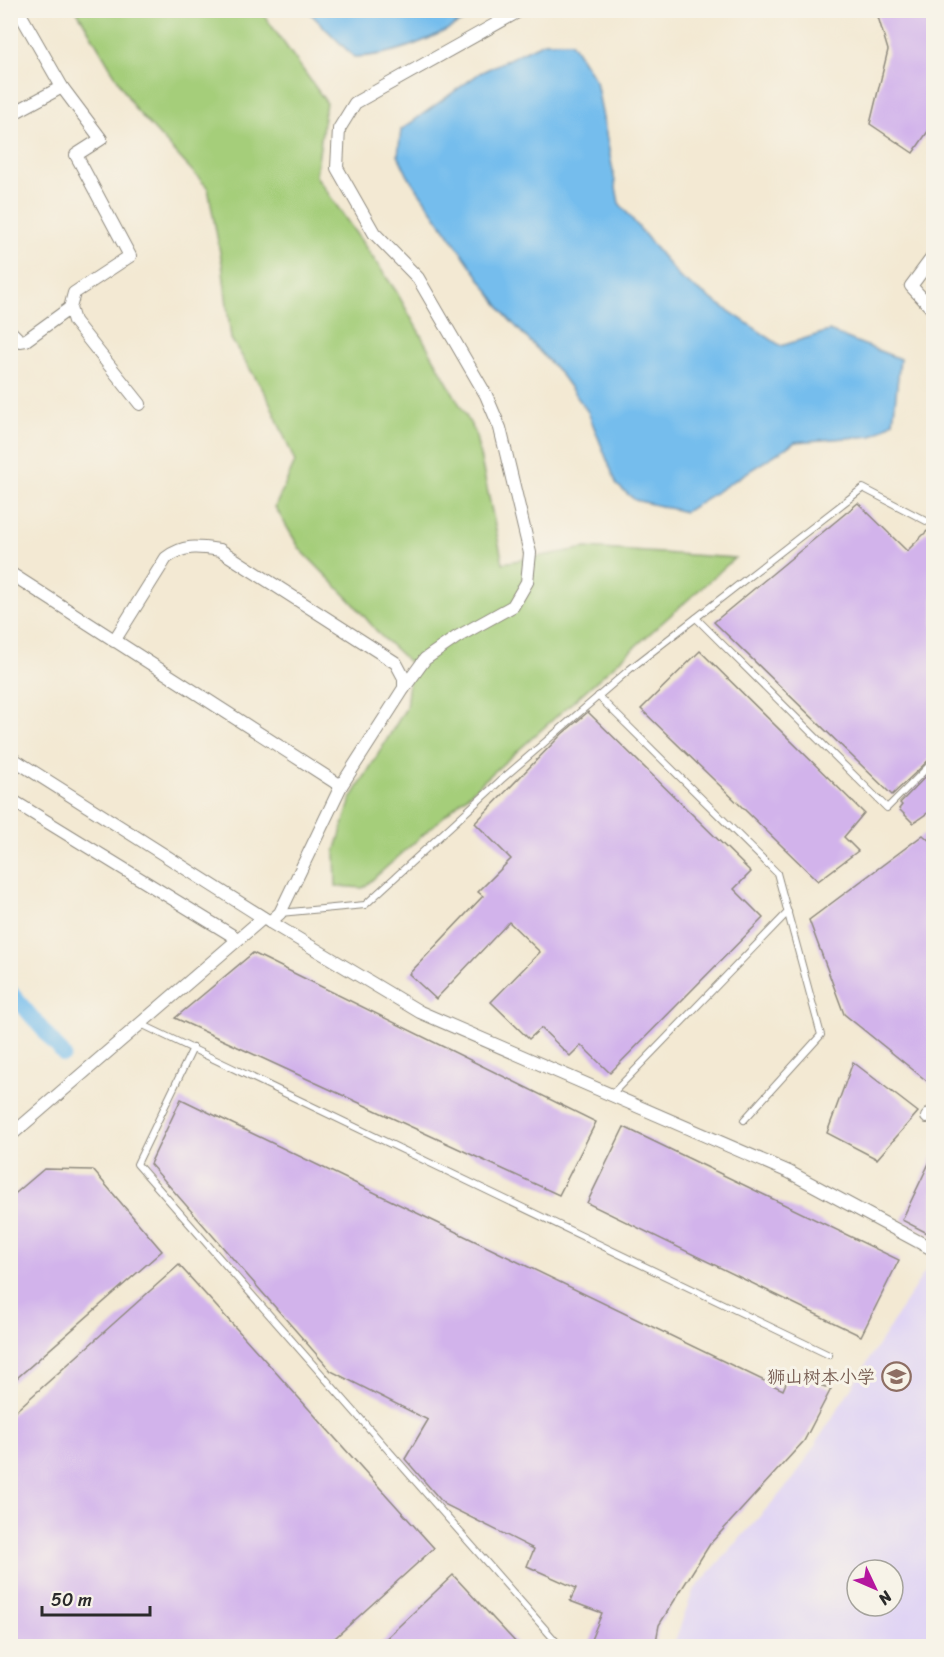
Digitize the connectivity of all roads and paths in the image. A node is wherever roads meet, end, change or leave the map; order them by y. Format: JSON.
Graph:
{"nodes":[{"id":1,"x":18,"y":10,"type":"edge"},
{"id":2,"x":521,"y":10,"type":"edge"},
{"id":3,"x":62,"y":87,"type":"junction"},
{"id":4,"x":10,"y":115,"type":"edge"},
{"id":5,"x":933,"y":255,"type":"edge"},
{"id":6,"x":70,"y":308,"type":"junction"},
{"id":7,"x":933,"y":311,"type":"edge"},
{"id":8,"x":10,"y":331,"type":"edge"},
{"id":9,"x":140,"y":404,"type":"dead end"},
{"id":10,"x":933,"y":525,"type":"edge"},
{"id":11,"x":10,"y":573,"type":"edge"},
{"id":12,"x":696,"y":618,"type":"junction"},
{"id":13,"x":114,"y":641,"type":"junction"},
{"id":14,"x":404,"y":688,"type":"junction"},
{"id":15,"x":598,"y":696,"type":"junction"},
{"id":16,"x":10,"y":757,"type":"edge"},
{"id":17,"x":933,"y":761,"type":"edge"},
{"id":18,"x":341,"y":786,"type":"junction"},
{"id":19,"x":10,"y":799,"type":"edge"},
{"id":20,"x":788,"y":912,"type":"junction"},
{"id":21,"x":280,"y":913,"type":"junction"},
{"id":22,"x":267,"y":920,"type":"junction"},
{"id":23,"x":238,"y":939,"type":"junction"},
{"id":24,"x":141,"y":1023,"type":"junction"},
{"id":25,"x":193,"y":1048,"type":"junction"},
{"id":26,"x":611,"y":1096,"type":"junction"},
{"id":27,"x":744,"y":1120,"type":"dead end"},
{"id":28,"x":10,"y":1136,"type":"edge"},
{"id":29,"x":933,"y":1250,"type":"edge"},
{"id":30,"x":829,"y":1355,"type":"dead end"},
{"id":31,"x":560,"y":1647,"type":"edge"}],
"edges":[{"from":1,"to":3,"type":"street"},
{"from":2,"to":14,"type":"street"},
{"from":3,"to":4,"type":"street"},
{"from":3,"to":6,"type":"street"},
{"from":5,"to":7,"type":"street"},
{"from":6,"to":8,"type":"street"},
{"from":6,"to":9,"type":"street"},
{"from":10,"to":12,"type":"lane"},
{"from":11,"to":13,"type":"street"},
{"from":12,"to":15,"type":"lane"},
{"from":12,"to":17,"type":"lane"},
{"from":13,"to":14,"type":"street"},
{"from":13,"to":18,"type":"street"},
{"from":14,"to":18,"type":"street"},
{"from":15,"to":20,"type":"lane"},
{"from":15,"to":21,"type":"lane"},
{"from":16,"to":22,"type":"street"},
{"from":18,"to":21,"type":"street"},
{"from":19,"to":23,"type":"street"},
{"from":20,"to":26,"type":"lane"},
{"from":20,"to":27,"type":"lane"},
{"from":21,"to":22,"type":"street"},
{"from":22,"to":23,"type":"street"},
{"from":22,"to":26,"type":"street"},
{"from":23,"to":24,"type":"street"},
{"from":24,"to":25,"type":"lane"},
{"from":24,"to":28,"type":"street"},
{"from":25,"to":30,"type":"lane"},
{"from":25,"to":31,"type":"lane"},
{"from":26,"to":29,"type":"street"}]}
